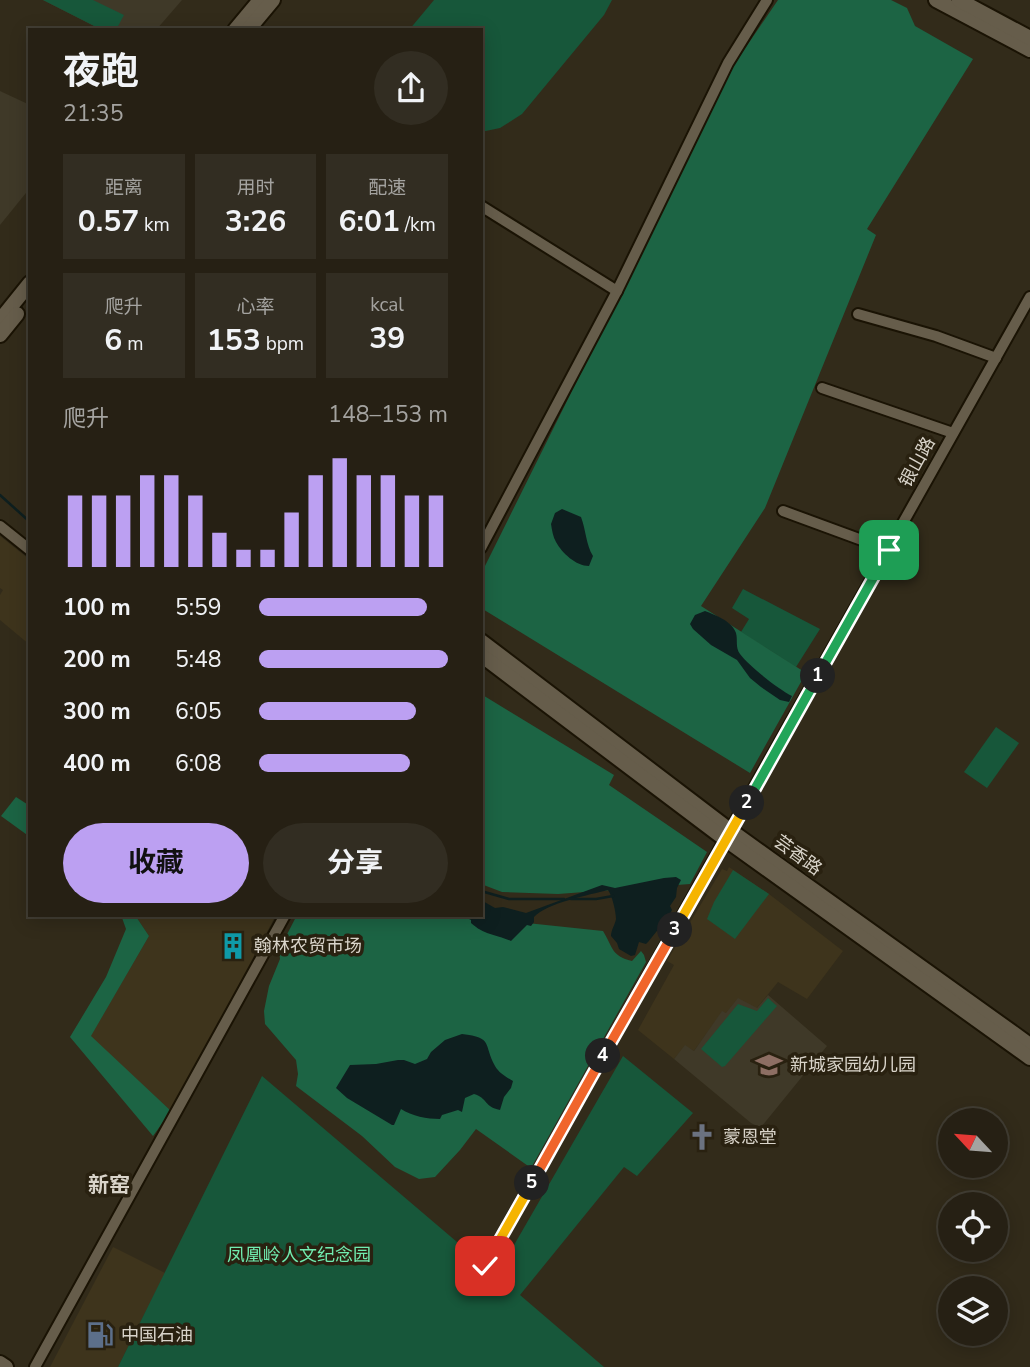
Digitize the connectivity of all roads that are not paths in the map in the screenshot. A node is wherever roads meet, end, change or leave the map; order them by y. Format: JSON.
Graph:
{"nodes":[{"id":1,"x":260,"y":0,"type":"edge"},
{"id":2,"x":272,"y":0,"type":"edge"},
{"id":3,"x":767,"y":0,"type":"edge"},
{"id":4,"x":936,"y":0,"type":"edge"},
{"id":5,"x":960,"y":0,"type":"edge"},
{"id":6,"x":237,"y":28,"type":"edge"},
{"id":7,"x":250,"y":28,"type":"edge"},
{"id":8,"x":1030,"y":38,"type":"edge"},
{"id":9,"x":1030,"y":50,"type":"edge"},
{"id":10,"x":483,"y":207,"type":"edge"},
{"id":11,"x":28,"y":285,"type":"edge"},
{"id":12,"x":617,"y":290,"type":"junction"},
{"id":13,"x":1030,"y":297,"type":"edge"},
{"id":14,"x":28,"y":300,"type":"edge"},
{"id":15,"x":858,"y":314,"type":"dead end"},
{"id":16,"x":0,"y":320,"type":"edge"},
{"id":17,"x":0,"y":335,"type":"edge"},
{"id":18,"x":996,"y":358,"type":"junction"},
{"id":19,"x":822,"y":388,"type":"dead end"},
{"id":20,"x":954,"y":433,"type":"junction"},
{"id":21,"x":783,"y":512,"type":"dead end"},
{"id":22,"x":0,"y":526,"type":"edge"},
{"id":23,"x":483,"y":544,"type":"edge"},
{"id":24,"x":28,"y":548,"type":"edge"},
{"id":25,"x":889,"y":550,"type":"junction"},
{"id":26,"x":483,"y":643,"type":"edge"},
{"id":27,"x":483,"y":655,"type":"edge"},
{"id":28,"x":728,"y":835,"type":"junction"},
{"id":29,"x":284,"y":917,"type":"edge"},
{"id":30,"x":1030,"y":1045,"type":"edge"},
{"id":31,"x":1030,"y":1058,"type":"edge"},
{"id":32,"x":485,"y":1266,"type":"dead end"},
{"id":33,"x":0,"y":1363,"type":"edge"},
{"id":34,"x":6,"y":1367,"type":"edge"},
{"id":35,"x":35,"y":1367,"type":"edge"}],
"edges":[{"from":1,"to":6,"type":"street"},
{"from":2,"to":7,"type":"street"},
{"from":3,"to":12,"type":"street"},
{"from":4,"to":9,"type":"street"},
{"from":5,"to":8,"type":"street"},
{"from":10,"to":12,"type":"street"},
{"from":11,"to":16,"type":"street"},
{"from":12,"to":23,"type":"street"},
{"from":13,"to":18,"type":"street","name":"银山路"},
{"from":14,"to":17,"type":"street"},
{"from":15,"to":18,"type":"street"},
{"from":18,"to":20,"type":"street","name":"银山路"},
{"from":19,"to":20,"type":"street"},
{"from":20,"to":25,"type":"street","name":"银山路"},
{"from":21,"to":25,"type":"street"},
{"from":22,"to":24,"type":"street"},
{"from":25,"to":28,"type":"street","name":"银山路"},
{"from":26,"to":28,"type":"street","name":"芸香路"},
{"from":27,"to":28,"type":"street","name":"芸香路"},
{"from":28,"to":30,"type":"street","name":"芸香路"},
{"from":28,"to":31,"type":"street","name":"芸香路"},
{"from":28,"to":32,"type":"street","name":"银山路"},
{"from":29,"to":35,"type":"street"},
{"from":33,"to":34,"type":"street"}]}
